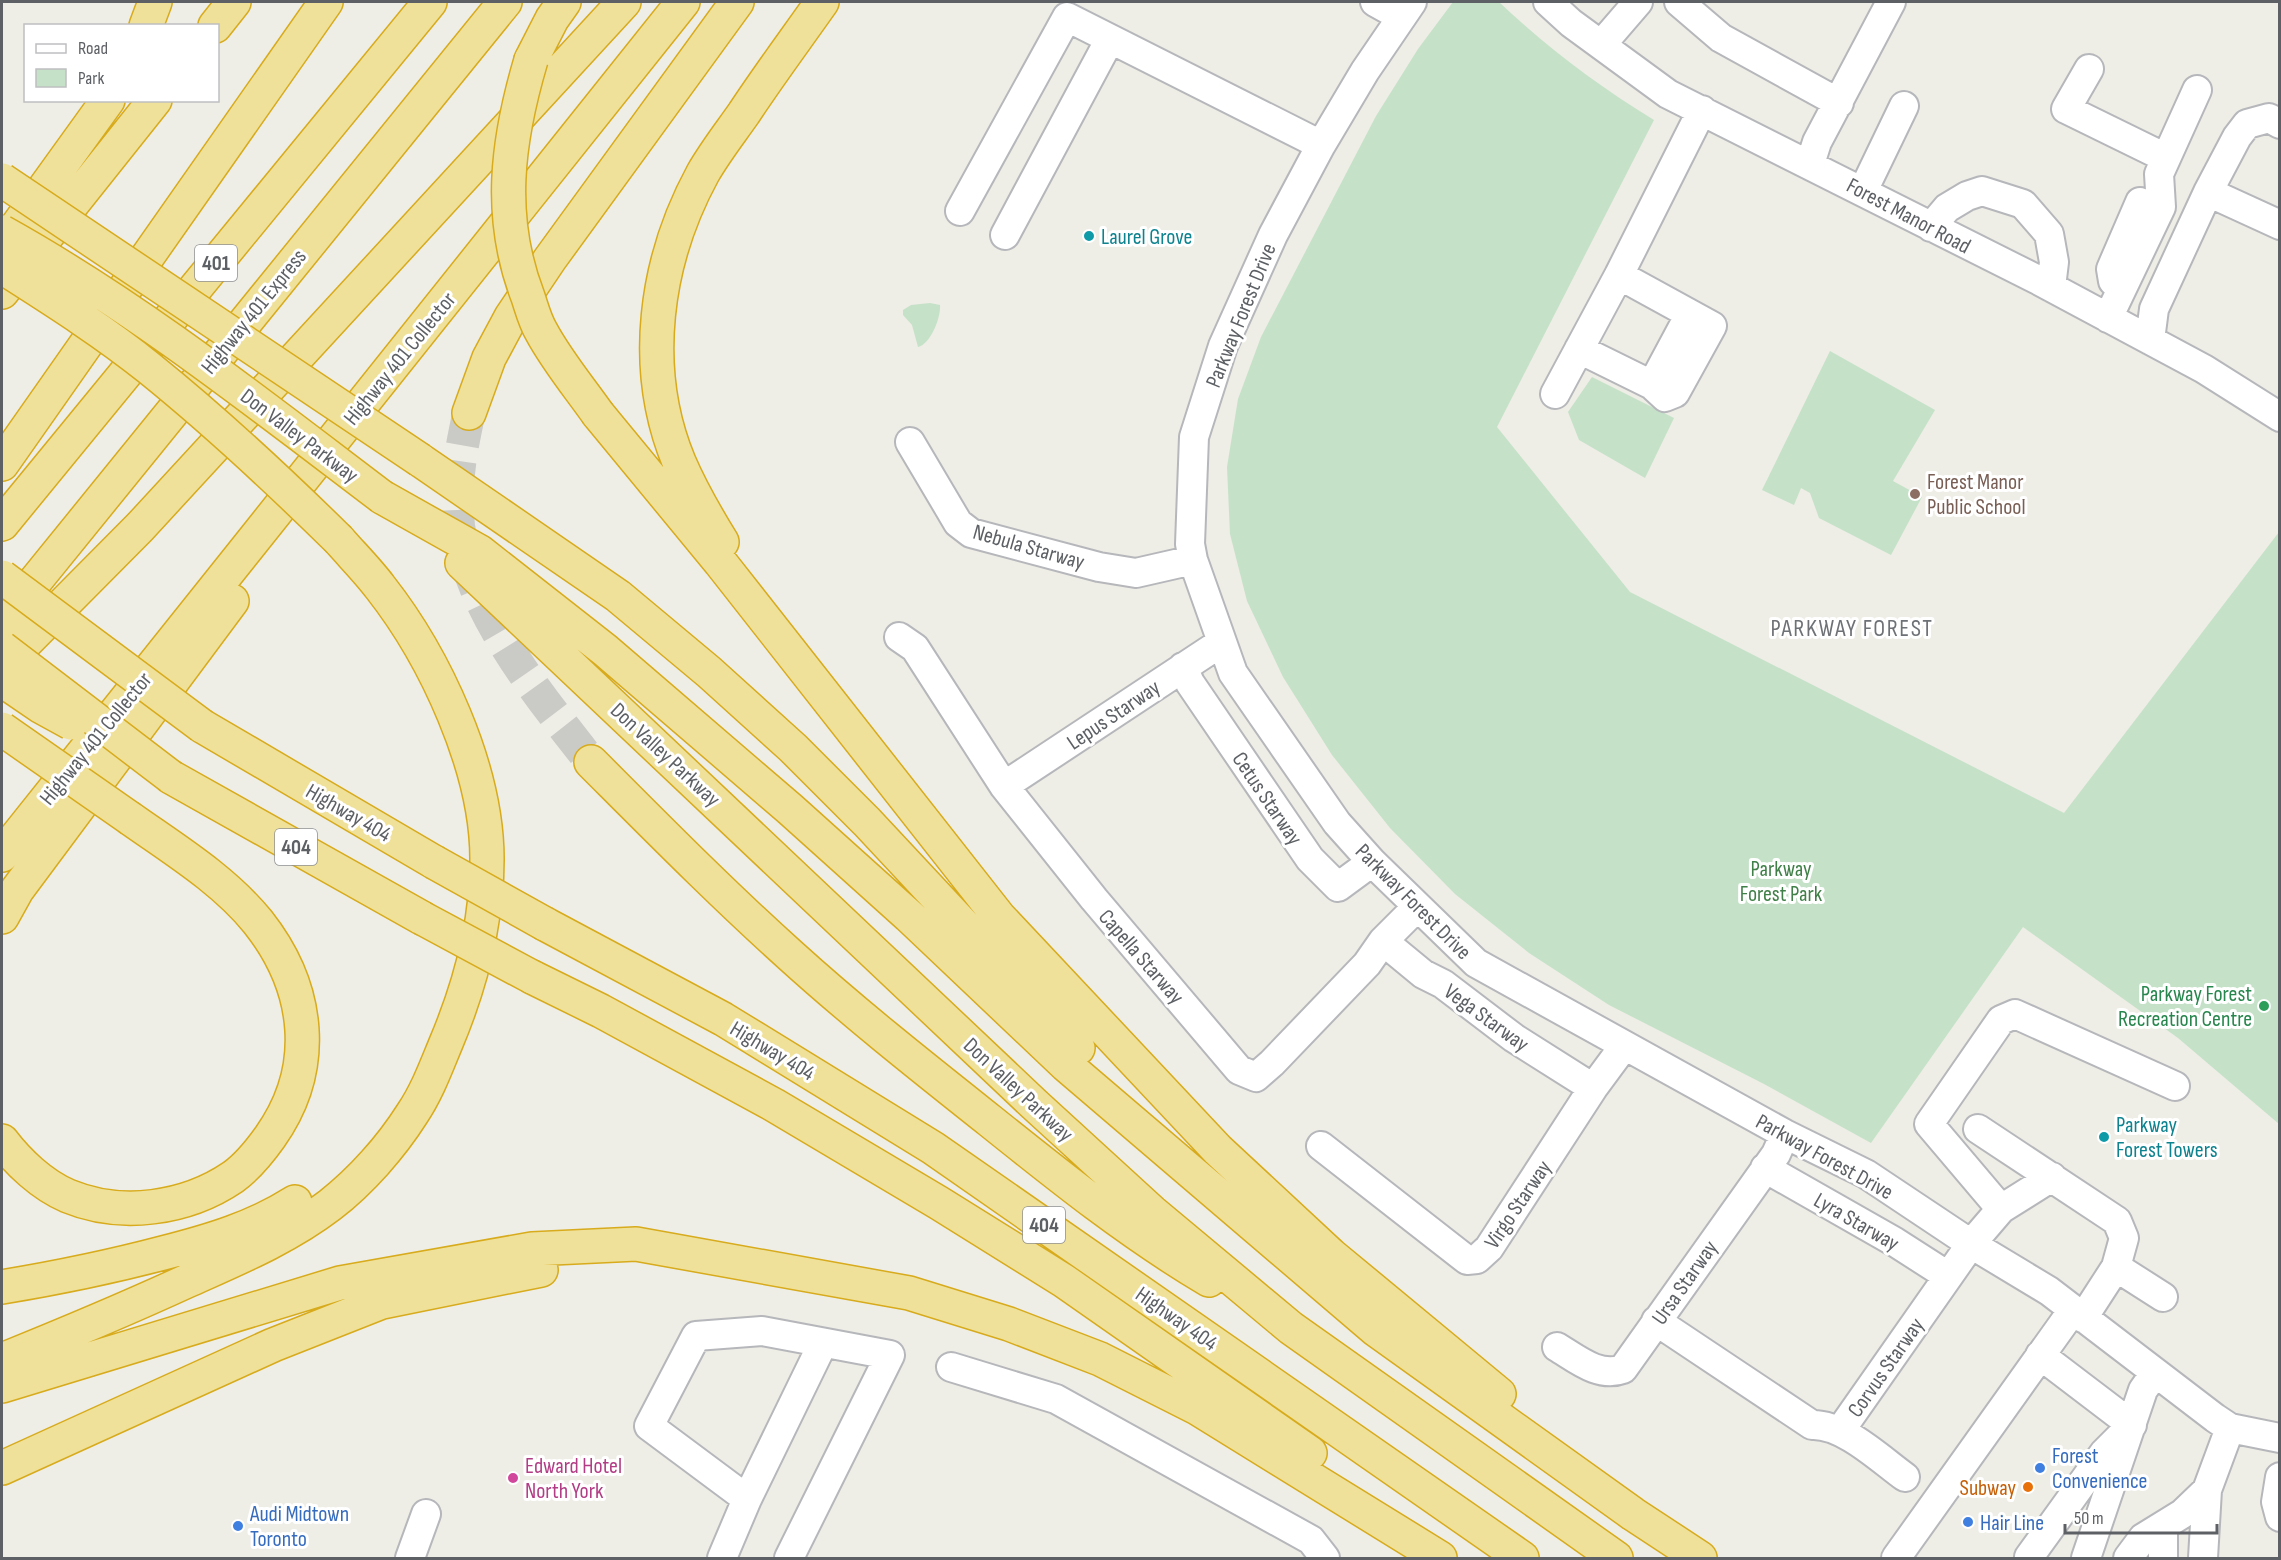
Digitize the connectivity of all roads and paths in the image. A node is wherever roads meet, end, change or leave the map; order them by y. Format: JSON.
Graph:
{"nodes":[{"id":1,"x":155,"y":2,"type":"edge"},
{"id":2,"x":234,"y":2,"type":"edge"},
{"id":3,"x":326,"y":2,"type":"edge"},
{"id":4,"x":430,"y":2,"type":"edge"},
{"id":5,"x":505,"y":2,"type":"edge"},
{"id":6,"x":564,"y":2,"type":"edge"},
{"id":7,"x":624,"y":2,"type":"edge"},
{"id":8,"x":683,"y":2,"type":"edge"},
{"id":9,"x":737,"y":2,"type":"edge"},
{"id":10,"x":822,"y":2,"type":"edge"},
{"id":11,"x":1375,"y":2,"type":"edge"},
{"id":12,"x":1548,"y":2,"type":"edge"},
{"id":13,"x":1638,"y":2,"type":"edge"},
{"id":14,"x":1679,"y":2,"type":"edge"},
{"id":15,"x":1879,"y":8,"type":"edge"},
{"id":16,"x":1406,"y":9,"type":"edge"},
{"id":17,"x":147,"y":24,"type":"edge"},
{"id":18,"x":217,"y":24,"type":"edge"},
{"id":19,"x":1110,"y":39,"type":"junction"},
{"id":20,"x":1601,"y":45,"type":"junction"},
{"id":21,"x":2089,"y":69,"type":"dead end"},
{"id":22,"x":2197,"y":90,"type":"dead end"},
{"id":23,"x":107,"y":102,"type":"edge"},
{"id":24,"x":153,"y":102,"type":"edge"},
{"id":25,"x":1839,"y":103,"type":"junction"},
{"id":26,"x":1904,"y":106,"type":"dead end"},
{"id":27,"x":1702,"y":110,"type":"junction"},
{"id":28,"x":2280,"y":123,"type":"edge"},
{"id":29,"x":1321,"y":145,"type":"junction"},
{"id":30,"x":2166,"y":158,"type":"junction"},
{"id":31,"x":1810,"y":164,"type":"junction"},
{"id":32,"x":2,"y":180,"type":"edge"},
{"id":33,"x":1863,"y":190,"type":"junction"},
{"id":34,"x":2208,"y":192,"type":"junction"},
{"id":35,"x":2140,"y":202,"type":"dead end"},
{"id":36,"x":960,"y":211,"type":"dead end"},
{"id":37,"x":2280,"y":225,"type":"edge"},
{"id":38,"x":1931,"y":226,"type":"junction"},
{"id":39,"x":2,"y":232,"type":"edge"},
{"id":40,"x":1005,"y":235,"type":"dead end"},
{"id":41,"x":2,"y":247,"type":"edge"},
{"id":42,"x":2,"y":267,"type":"edge"},
{"id":43,"x":1619,"y":275,"type":"junction"},
{"id":44,"x":2051,"y":287,"type":"junction"},
{"id":45,"x":2,"y":292,"type":"edge"},
{"id":46,"x":2112,"y":310,"type":"junction"},
{"id":47,"x":2150,"y":340,"type":"junction"},
{"id":48,"x":1579,"y":349,"type":"junction"},
{"id":49,"x":401,"y":356,"type":"junction"},
{"id":50,"x":1555,"y":394,"type":"dead end"},
{"id":51,"x":469,"y":413,"type":"tunnel mouth"},
{"id":52,"x":2280,"y":417,"type":"edge"},
{"id":53,"x":910,"y":442,"type":"dead end"},
{"id":54,"x":2,"y":464,"type":"edge"},
{"id":55,"x":382,"y":497,"type":"junction"},
{"id":56,"x":2,"y":524,"type":"edge"},
{"id":57,"x":1193,"y":560,"type":"junction"},
{"id":58,"x":2,"y":577,"type":"edge"},
{"id":59,"x":2,"y":622,"type":"edge"},
{"id":60,"x":899,"y":637,"type":"dead end"},
{"id":61,"x":1222,"y":642,"type":"junction"},
{"id":62,"x":2,"y":648,"type":"edge"},
{"id":63,"x":2,"y":666,"type":"edge"},
{"id":64,"x":802,"y":667,"type":"junction"},
{"id":65,"x":1183,"y":668,"type":"junction"},
{"id":66,"x":2,"y":680,"type":"edge"},
{"id":67,"x":2,"y":729,"type":"edge"},
{"id":68,"x":591,"y":762,"type":"tunnel mouth"},
{"id":69,"x":171,"y":777,"type":"junction"},
{"id":70,"x":1004,"y":786,"type":"junction"},
{"id":71,"x":2,"y":855,"type":"edge"},
{"id":72,"x":1372,"y":861,"type":"junction"},
{"id":73,"x":1417,"y":907,"type":"junction"},
{"id":74,"x":2,"y":917,"type":"edge"},
{"id":75,"x":1383,"y":941,"type":"junction"},
{"id":76,"x":453,"y":1026,"type":"junction"},
{"id":77,"x":1624,"y":1046,"type":"junction"},
{"id":78,"x":2175,"y":1086,"type":"dead end"},
{"id":79,"x":1593,"y":1088,"type":"junction"},
{"id":80,"x":1978,"y":1129,"type":"dead end"},
{"id":81,"x":1785,"y":1134,"type":"junction"},
{"id":82,"x":2,"y":1141,"type":"edge"},
{"id":83,"x":1321,"y":1146,"type":"dead end"},
{"id":84,"x":1764,"y":1168,"type":"junction"},
{"id":85,"x":2052,"y":1177,"type":"junction"},
{"id":86,"x":1199,"y":1179,"type":"junction"},
{"id":87,"x":2001,"y":1209,"type":"junction"},
{"id":88,"x":1971,"y":1244,"type":"junction"},
{"id":89,"x":2116,"y":1266,"type":"junction"},
{"id":90,"x":779,"y":1268,"type":"junction"},
{"id":91,"x":1948,"y":1276,"type":"junction"},
{"id":92,"x":2,"y":1287,"type":"edge"},
{"id":93,"x":2163,"y":1297,"type":"dead end"},
{"id":94,"x":2078,"y":1314,"type":"junction"},
{"id":95,"x":1656,"y":1321,"type":"junction"},
{"id":96,"x":1291,"y":1328,"type":"junction"},
{"id":97,"x":823,"y":1343,"type":"junction"},
{"id":98,"x":1557,"y":1347,"type":"dead end"},
{"id":99,"x":2040,"y":1355,"type":"junction"},
{"id":100,"x":2,"y":1360,"type":"edge"},
{"id":101,"x":951,"y":1367,"type":"dead end"},
{"id":102,"x":2155,"y":1373,"type":"junction"},
{"id":103,"x":2,"y":1386,"type":"edge"},
{"id":104,"x":2132,"y":1425,"type":"junction"},
{"id":105,"x":2230,"y":1428,"type":"junction"},
{"id":106,"x":1840,"y":1431,"type":"junction"},
{"id":107,"x":2280,"y":1438,"type":"edge"},
{"id":108,"x":2,"y":1468,"type":"edge"},
{"id":109,"x":2280,"y":1476,"type":"edge"},
{"id":110,"x":1905,"y":1477,"type":"dead end"},
{"id":111,"x":2206,"y":1490,"type":"junction"},
{"id":112,"x":747,"y":1499,"type":"junction"},
{"id":113,"x":426,"y":1514,"type":"dead end"},
{"id":114,"x":2280,"y":1516,"type":"edge"},
{"id":115,"x":2163,"y":1526,"type":"junction"},
{"id":116,"x":410,"y":1558,"type":"edge"},
{"id":117,"x":722,"y":1558,"type":"edge"},
{"id":118,"x":789,"y":1558,"type":"edge"},
{"id":119,"x":1325,"y":1558,"type":"edge"},
{"id":120,"x":1440,"y":1558,"type":"edge"},
{"id":121,"x":1453,"y":1558,"type":"edge"},
{"id":122,"x":1522,"y":1558,"type":"edge"},
{"id":123,"x":1616,"y":1558,"type":"edge"},
{"id":124,"x":1700,"y":1558,"type":"edge"},
{"id":125,"x":1712,"y":1558,"type":"edge"},
{"id":126,"x":1896,"y":1558,"type":"edge"},
{"id":127,"x":2031,"y":1558,"type":"edge"},
{"id":128,"x":2086,"y":1558,"type":"edge"},
{"id":129,"x":2128,"y":1558,"type":"edge"},
{"id":130,"x":2163,"y":1558,"type":"edge"},
{"id":131,"x":2203,"y":1558,"type":"edge"}],
"edges":[{"from":1,"to":17,"type":"highway"},
{"from":2,"to":18,"type":"highway"},
{"from":3,"to":54,"type":"highway"},
{"from":4,"to":56,"type":"highway","number":"401"},
{"from":5,"to":59,"type":"highway","name":"Highway 401 Express","number":"401"},
{"from":6,"to":64,"type":"highway","bridge":true},
{"from":7,"to":63,"type":"highway"},
{"from":8,"to":49,"type":"highway","name":"Highway 401 Collector"},
{"from":9,"to":51,"type":"highway"},
{"from":10,"to":64,"type":"highway"},
{"from":11,"to":16,"type":"street"},
{"from":12,"to":20,"type":"street","name":"Forest Manor Road"},
{"from":13,"to":20,"type":"street"},
{"from":14,"to":25,"type":"street"},
{"from":15,"to":25,"type":"street"},
{"from":16,"to":29,"type":"street","name":"Parkway Forest Drive"},
{"from":19,"to":29,"type":"street"},
{"from":19,"to":36,"type":"street"},
{"from":19,"to":40,"type":"street"},
{"from":20,"to":27,"type":"street","name":"Forest Manor Road"},
{"from":21,"to":30,"type":"street"},
{"from":22,"to":30,"type":"street"},
{"from":23,"to":41,"type":"highway"},
{"from":24,"to":45,"type":"highway"},
{"from":25,"to":31,"type":"street"},
{"from":26,"to":33,"type":"street"},
{"from":27,"to":31,"type":"street","name":"Forest Manor Road"},
{"from":27,"to":43,"type":"street"},
{"from":28,"to":34,"type":"street"},
{"from":29,"to":57,"type":"street","name":"Parkway Forest Drive"},
{"from":30,"to":46,"type":"street"},
{"from":31,"to":33,"type":"street","name":"Forest Manor Road"},
{"from":32,"to":86,"type":"highway","bridge":true},
{"from":33,"to":38,"type":"street","name":"Forest Manor Road"},
{"from":34,"to":37,"type":"street"},
{"from":34,"to":47,"type":"street"},
{"from":35,"to":46,"type":"street"},
{"from":38,"to":44,"type":"street","name":"Forest Manor Road"},
{"from":38,"to":44,"type":"street"},
{"from":39,"to":55,"type":"highway","name":"Don Valley Parkway","bridge":true},
{"from":42,"to":76,"type":"highway","bridge":true},
{"from":43,"to":48,"type":"street"},
{"from":43,"to":48,"type":"street"},
{"from":44,"to":46,"type":"street","name":"Forest Manor Road"},
{"from":46,"to":47,"type":"street","name":"Forest Manor Road"},
{"from":47,"to":52,"type":"street","name":"Forest Manor Road"},
{"from":48,"to":50,"type":"street"},
{"from":49,"to":71,"type":"highway","name":"Highway 401 Collector"},
{"from":49,"to":74,"type":"highway"},
{"from":53,"to":57,"type":"street","name":"Nebula Starway"},
{"from":55,"to":86,"type":"highway"},
{"from":55,"to":96,"type":"highway","name":"Don Valley Parkway"},
{"from":57,"to":61,"type":"street","name":"Parkway Forest Drive"},
{"from":58,"to":122,"type":"highway","name":"Highway 404","number":"404","bridge":true},
{"from":60,"to":70,"type":"street","name":"Capella Starway"},
{"from":61,"to":65,"type":"street","name":"Lepus Starway"},
{"from":61,"to":72,"type":"street","name":"Parkway Forest Drive"},
{"from":62,"to":69,"type":"highway","bridge":true},
{"from":64,"to":125,"type":"highway"},
{"from":65,"to":70,"type":"street","name":"Lepus Starway"},
{"from":65,"to":72,"type":"street","name":"Cetus Starway"},
{"from":66,"to":69,"type":"highway","bridge":true},
{"from":67,"to":82,"type":"highway","bridge":true},
{"from":68,"to":96,"type":"highway"},
{"from":69,"to":121,"type":"highway","name":"Highway 404","number":"404","bridge":true},
{"from":70,"to":75,"type":"street","name":"Capella Starway"},
{"from":72,"to":73,"type":"street","name":"Parkway Forest Drive"},
{"from":73,"to":75,"type":"street","name":"Capella Starway"},
{"from":73,"to":77,"type":"street","name":"Parkway Forest Drive"},
{"from":75,"to":79,"type":"street","name":"Vega Starway"},
{"from":76,"to":92,"type":"highway"},
{"from":76,"to":100,"type":"highway"},
{"from":77,"to":79,"type":"street","name":"Virgo Starway"},
{"from":77,"to":81,"type":"street","name":"Parkway Forest Drive"},
{"from":78,"to":87,"type":"street"},
{"from":79,"to":83,"type":"street","name":"Virgo Starway"},
{"from":80,"to":85,"type":"street"},
{"from":81,"to":84,"type":"street","name":"Ursa Starway"},
{"from":81,"to":88,"type":"street","name":"Parkway Forest Drive"},
{"from":84,"to":91,"type":"street","name":"Lyra Starway"},
{"from":84,"to":95,"type":"street","name":"Ursa Starway"},
{"from":85,"to":87,"type":"street","name":"Corvus Starway"},
{"from":85,"to":89,"type":"street"},
{"from":86,"to":124,"type":"highway"},
{"from":87,"to":88,"type":"street","name":"Corvus Starway"},
{"from":88,"to":91,"type":"street","name":"Corvus Starway"},
{"from":88,"to":94,"type":"street","name":"Parkway Forest Drive"},
{"from":89,"to":93,"type":"street"},
{"from":89,"to":94,"type":"street"},
{"from":90,"to":103,"type":"highway"},
{"from":90,"to":108,"type":"highway"},
{"from":90,"to":120,"type":"highway"},
{"from":91,"to":106,"type":"street","name":"Corvus Starway"},
{"from":94,"to":99,"type":"street"},
{"from":94,"to":102,"type":"street","name":"Parkway Forest Drive"},
{"from":95,"to":98,"type":"street","name":"Ursa Starway"},
{"from":95,"to":106,"type":"street","name":"Corvus Starway"},
{"from":96,"to":123,"type":"highway"},
{"from":97,"to":112,"type":"street"},
{"from":97,"to":112,"type":"street"},
{"from":97,"to":118,"type":"street"},
{"from":99,"to":104,"type":"street"},
{"from":99,"to":126,"type":"street"},
{"from":101,"to":119,"type":"street"},
{"from":102,"to":104,"type":"street"},
{"from":102,"to":105,"type":"street","name":"Parkway Forest Drive"},
{"from":104,"to":127,"type":"street"},
{"from":104,"to":128,"type":"street"},
{"from":105,"to":107,"type":"street","name":"Parkway Forest Drive"},
{"from":105,"to":111,"type":"street"},
{"from":106,"to":110,"type":"street"},
{"from":109,"to":114,"type":"street"},
{"from":111,"to":115,"type":"street"},
{"from":111,"to":131,"type":"street"},
{"from":112,"to":117,"type":"street"},
{"from":113,"to":116,"type":"street"},
{"from":115,"to":129,"type":"street"},
{"from":115,"to":130,"type":"street"}]}
